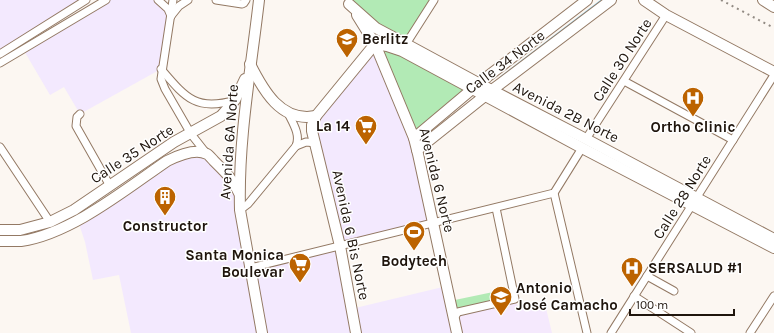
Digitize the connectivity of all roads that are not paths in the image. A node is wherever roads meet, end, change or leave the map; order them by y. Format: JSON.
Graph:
{"nodes":[{"id":1,"x":86,"y":0,"type":"edge"},
{"id":2,"x":106,"y":0,"type":"edge"},
{"id":3,"x":158,"y":0,"type":"edge"},
{"id":4,"x":173,"y":0,"type":"edge"},
{"id":5,"x":188,"y":0,"type":"edge"},
{"id":6,"x":216,"y":0,"type":"edge"},
{"id":7,"x":246,"y":0,"type":"edge"},
{"id":8,"x":259,"y":0,"type":"edge"},
{"id":9,"x":434,"y":0,"type":"edge"},
{"id":10,"x":587,"y":0,"type":"edge"},
{"id":11,"x":612,"y":0,"type":"edge"},
{"id":12,"x":644,"y":0,"type":"edge"},
{"id":13,"x":763,"y":0,"type":"edge"},
{"id":14,"x":348,"y":2,"type":"edge"},
{"id":15,"x":774,"y":7,"type":"edge"},
{"id":16,"x":666,"y":15,"type":"junction"},
{"id":17,"x":171,"y":16,"type":"junction"},
{"id":18,"x":375,"y":44,"type":"junction"},
{"id":19,"x":406,"y":44,"type":"junction"},
{"id":20,"x":0,"y":54,"type":"edge"},
{"id":21,"x":0,"y":63,"type":"edge"},
{"id":22,"x":250,"y":64,"type":"junction"},
{"id":23,"x":161,"y":69,"type":"junction"},
{"id":24,"x":774,"y":73,"type":"edge"},
{"id":25,"x":624,"y":80,"type":"junction"},
{"id":26,"x":475,"y":86,"type":"junction"},
{"id":27,"x":488,"y":93,"type":"junction"},
{"id":28,"x":235,"y":100,"type":"junction"},
{"id":29,"x":286,"y":111,"type":"junction"},
{"id":30,"x":80,"y":114,"type":"dead end"},
{"id":31,"x":316,"y":116,"type":"junction"},
{"id":32,"x":191,"y":134,"type":"junction"},
{"id":33,"x":414,"y":138,"type":"junction"},
{"id":34,"x":733,"y":140,"type":"junction"},
{"id":35,"x":316,"y":143,"type":"junction"},
{"id":36,"x":584,"y":143,"type":"junction"},
{"id":37,"x":296,"y":146,"type":"junction"},
{"id":38,"x":0,"y":147,"type":"edge"},
{"id":39,"x":417,"y":150,"type":"junction"},
{"id":40,"x":206,"y":153,"type":"junction"},
{"id":41,"x":110,"y":186,"type":"junction"},
{"id":42,"x":554,"y":193,"type":"junction"},
{"id":43,"x":240,"y":195,"type":"junction"},
{"id":44,"x":694,"y":202,"type":"junction"},
{"id":45,"x":496,"y":208,"type":"junction"},
{"id":46,"x":240,"y":210,"type":"junction"},
{"id":47,"x":50,"y":222,"type":"junction"},
{"id":48,"x":433,"y":223,"type":"junction"},
{"id":49,"x":0,"y":230,"type":"edge"},
{"id":50,"x":774,"y":238,"type":"edge"},
{"id":51,"x":0,"y":241,"type":"edge"},
{"id":52,"x":340,"y":246,"type":"junction"},
{"id":53,"x":774,"y":248,"type":"edge"},
{"id":54,"x":250,"y":268,"type":"junction"},
{"id":55,"x":647,"y":276,"type":"junction"},
{"id":56,"x":674,"y":291,"type":"dead end"},
{"id":57,"x":634,"y":296,"type":"junction"},
{"id":58,"x":774,"y":296,"type":"edge"},
{"id":59,"x":455,"y":313,"type":"junction"},
{"id":60,"x":262,"y":333,"type":"edge"},
{"id":61,"x":356,"y":333,"type":"edge"},
{"id":62,"x":457,"y":333,"type":"edge"},
{"id":63,"x":587,"y":333,"type":"edge"},
{"id":64,"x":611,"y":333,"type":"edge"},
{"id":65,"x":691,"y":333,"type":"edge"},
{"id":66,"x":750,"y":333,"type":"edge"}],
"edges":[{"from":1,"to":20,"type":"street"},
{"from":2,"to":21,"type":"street"},
{"from":3,"to":17,"type":"street"},
{"from":4,"to":17,"type":"street"},
{"from":5,"to":17,"type":"street"},
{"from":6,"to":7,"type":"street"},
{"from":8,"to":22,"type":"street","name":"Avenida 6A Norte"},
{"from":9,"to":19,"type":"street"},
{"from":10,"to":26,"type":"street","name":"Calle 34 Norte"},
{"from":11,"to":27,"type":"street","name":"Calle 34 Norte"},
{"from":12,"to":16,"type":"street"},
{"from":13,"to":15,"type":"street"},
{"from":14,"to":18,"type":"street","name":"Avenida 6 Norte"},
{"from":14,"to":19,"type":"street","name":"Avenida 2B Norte"},
{"from":16,"to":24,"type":"street"},
{"from":16,"to":25,"type":"street","name":"Calle 30 Norte"},
{"from":17,"to":23,"type":"street"},
{"from":18,"to":26,"type":"street","name":"Avenida 2B Norte"},
{"from":18,"to":31,"type":"street"},
{"from":18,"to":33,"type":"street","name":"Avenida 6 Norte"},
{"from":19,"to":26,"type":"street","name":"Avenida 2B Norte"},
{"from":22,"to":28,"type":"street","name":"Calle 35 Norte"},
{"from":22,"to":29,"type":"street"},
{"from":22,"to":43,"type":"street","name":"Avenida 6A Norte"},
{"from":23,"to":28,"type":"street"},
{"from":23,"to":32,"type":"street"},
{"from":24,"to":34,"type":"street","name":"Calle 28 Norte"},
{"from":25,"to":34,"type":"street"},
{"from":25,"to":36,"type":"street","name":"Calle 30 Norte"},
{"from":26,"to":27,"type":"street","name":"Avenida 2B Norte"},
{"from":26,"to":33,"type":"street","name":"Calle 34 Norte"},
{"from":27,"to":36,"type":"street","name":"Avenida 2B Norte"},
{"from":27,"to":39,"type":"street","name":"Calle 34 Norte"},
{"from":28,"to":32,"type":"street","name":"Calle 35 Norte"},
{"from":29,"to":31,"type":"street"},
{"from":29,"to":37,"type":"street"},
{"from":30,"to":41,"type":"street"},
{"from":31,"to":35,"type":"street","name":"Avenida 6 Bis Norte"},
{"from":32,"to":40,"type":"street"},
{"from":32,"to":41,"type":"street","name":"Calle 35 Norte"},
{"from":33,"to":39,"type":"street","name":"Avenida 6 Norte"},
{"from":34,"to":44,"type":"street","name":"Calle 28 Norte"},
{"from":35,"to":37,"type":"street"},
{"from":35,"to":52,"type":"street","name":"Avenida 6 Bis Norte"},
{"from":36,"to":42,"type":"street","name":"Calle 30 Norte"},
{"from":36,"to":44,"type":"street","name":"Avenida 2B Norte"},
{"from":37,"to":46,"type":"street"},
{"from":38,"to":47,"type":"street"},
{"from":39,"to":48,"type":"street","name":"Avenida 6 Norte"},
{"from":40,"to":43,"type":"street"},
{"from":40,"to":51,"type":"street","name":"Calle 35 Norte"},
{"from":41,"to":47,"type":"street","name":"Calle 35 Norte"},
{"from":42,"to":45,"type":"street"},
{"from":42,"to":63,"type":"street"},
{"from":43,"to":46,"type":"street","name":"Avenida 6A Norte"},
{"from":44,"to":50,"type":"street","name":"Avenida 2B Norte"},
{"from":44,"to":53,"type":"street","name":"Avenida 2B Norte"},
{"from":44,"to":55,"type":"street","name":"Calle 28 Norte"},
{"from":45,"to":48,"type":"street"},
{"from":45,"to":59,"type":"street"},
{"from":46,"to":54,"type":"street","name":"Avenida 6A Norte"},
{"from":47,"to":49,"type":"street","name":"Calle 35 Norte"},
{"from":48,"to":52,"type":"street"},
{"from":48,"to":59,"type":"street","name":"Avenida 6 Norte"},
{"from":52,"to":54,"type":"street"},
{"from":52,"to":61,"type":"street","name":"Avenida 6 Bis Norte"},
{"from":54,"to":60,"type":"street","name":"Avenida 6A Norte"},
{"from":55,"to":56,"type":"street"},
{"from":55,"to":57,"type":"street","name":"Calle 28 Norte"},
{"from":57,"to":64,"type":"street","name":"Calle 28 Norte"},
{"from":57,"to":65,"type":"street"},
{"from":58,"to":66,"type":"street"},
{"from":59,"to":62,"type":"street","name":"Avenida 6 Norte"}]}
